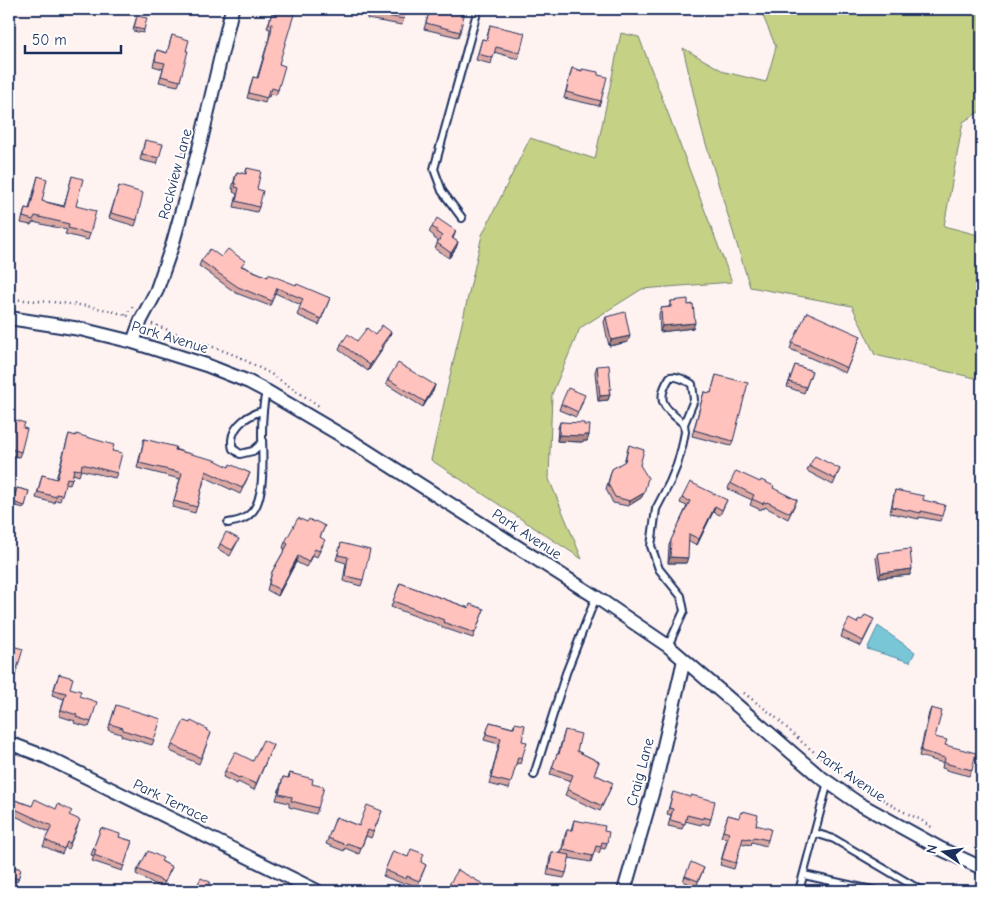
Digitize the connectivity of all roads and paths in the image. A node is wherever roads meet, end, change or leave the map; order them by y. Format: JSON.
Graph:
{"nodes":[{"id":1,"x":232,"y":9,"type":"edge"},
{"id":2,"x":478,"y":9,"type":"edge"},
{"id":3,"x":462,"y":218,"type":"dead end"},
{"id":4,"x":9,"y":318,"type":"edge"},
{"id":5,"x":133,"y":342,"type":"junction"},
{"id":6,"x":266,"y":391,"type":"junction"},
{"id":7,"x":263,"y":411,"type":"junction"},
{"id":8,"x":684,"y":424,"type":"junction"},
{"id":9,"x":262,"y":443,"type":"junction"},
{"id":10,"x":228,"y":523,"type":"dead end"},
{"id":11,"x":596,"y":597,"type":"junction"},
{"id":12,"x":668,"y":646,"type":"junction"},
{"id":13,"x":684,"y":660,"type":"junction"},
{"id":14,"x":9,"y":743,"type":"edge"},
{"id":15,"x":534,"y":775,"type":"dead end"},
{"id":16,"x":828,"y":782,"type":"junction"},
{"id":17,"x":815,"y":833,"type":"junction"},
{"id":18,"x":982,"y":868,"type":"edge"},
{"id":19,"x":804,"y":875,"type":"junction"},
{"id":20,"x":317,"y":891,"type":"edge"},
{"id":21,"x":624,"y":891,"type":"edge"},
{"id":22,"x":800,"y":891,"type":"edge"},
{"id":23,"x":876,"y":891,"type":"edge"},
{"id":24,"x":922,"y":891,"type":"edge"}],
"edges":[{"from":1,"to":5,"type":"street","name":"Rockview Lane"},
{"from":2,"to":3,"type":"lane"},
{"from":4,"to":5,"type":"street","name":"Park Avenue"},
{"from":5,"to":6,"type":"street","name":"Park Avenue"},
{"from":6,"to":7,"type":"lane"},
{"from":6,"to":11,"type":"street","name":"Park Avenue"},
{"from":7,"to":9,"type":"lane"},
{"from":7,"to":9,"type":"lane"},
{"from":8,"to":8,"type":"lane"},
{"from":8,"to":12,"type":"lane"},
{"from":9,"to":10,"type":"lane"},
{"from":11,"to":12,"type":"street","name":"Park Avenue"},
{"from":11,"to":15,"type":"lane"},
{"from":12,"to":13,"type":"street","name":"Park Avenue"},
{"from":13,"to":16,"type":"street","name":"Park Avenue"},
{"from":13,"to":21,"type":"street","name":"Craig Lane"},
{"from":14,"to":20,"type":"street","name":"Park Terrace"},
{"from":16,"to":17,"type":"lane"},
{"from":16,"to":18,"type":"street","name":"Park Avenue"},
{"from":17,"to":19,"type":"lane"},
{"from":17,"to":24,"type":"lane"},
{"from":19,"to":22,"type":"lane"},
{"from":19,"to":23,"type":"lane"}]}
